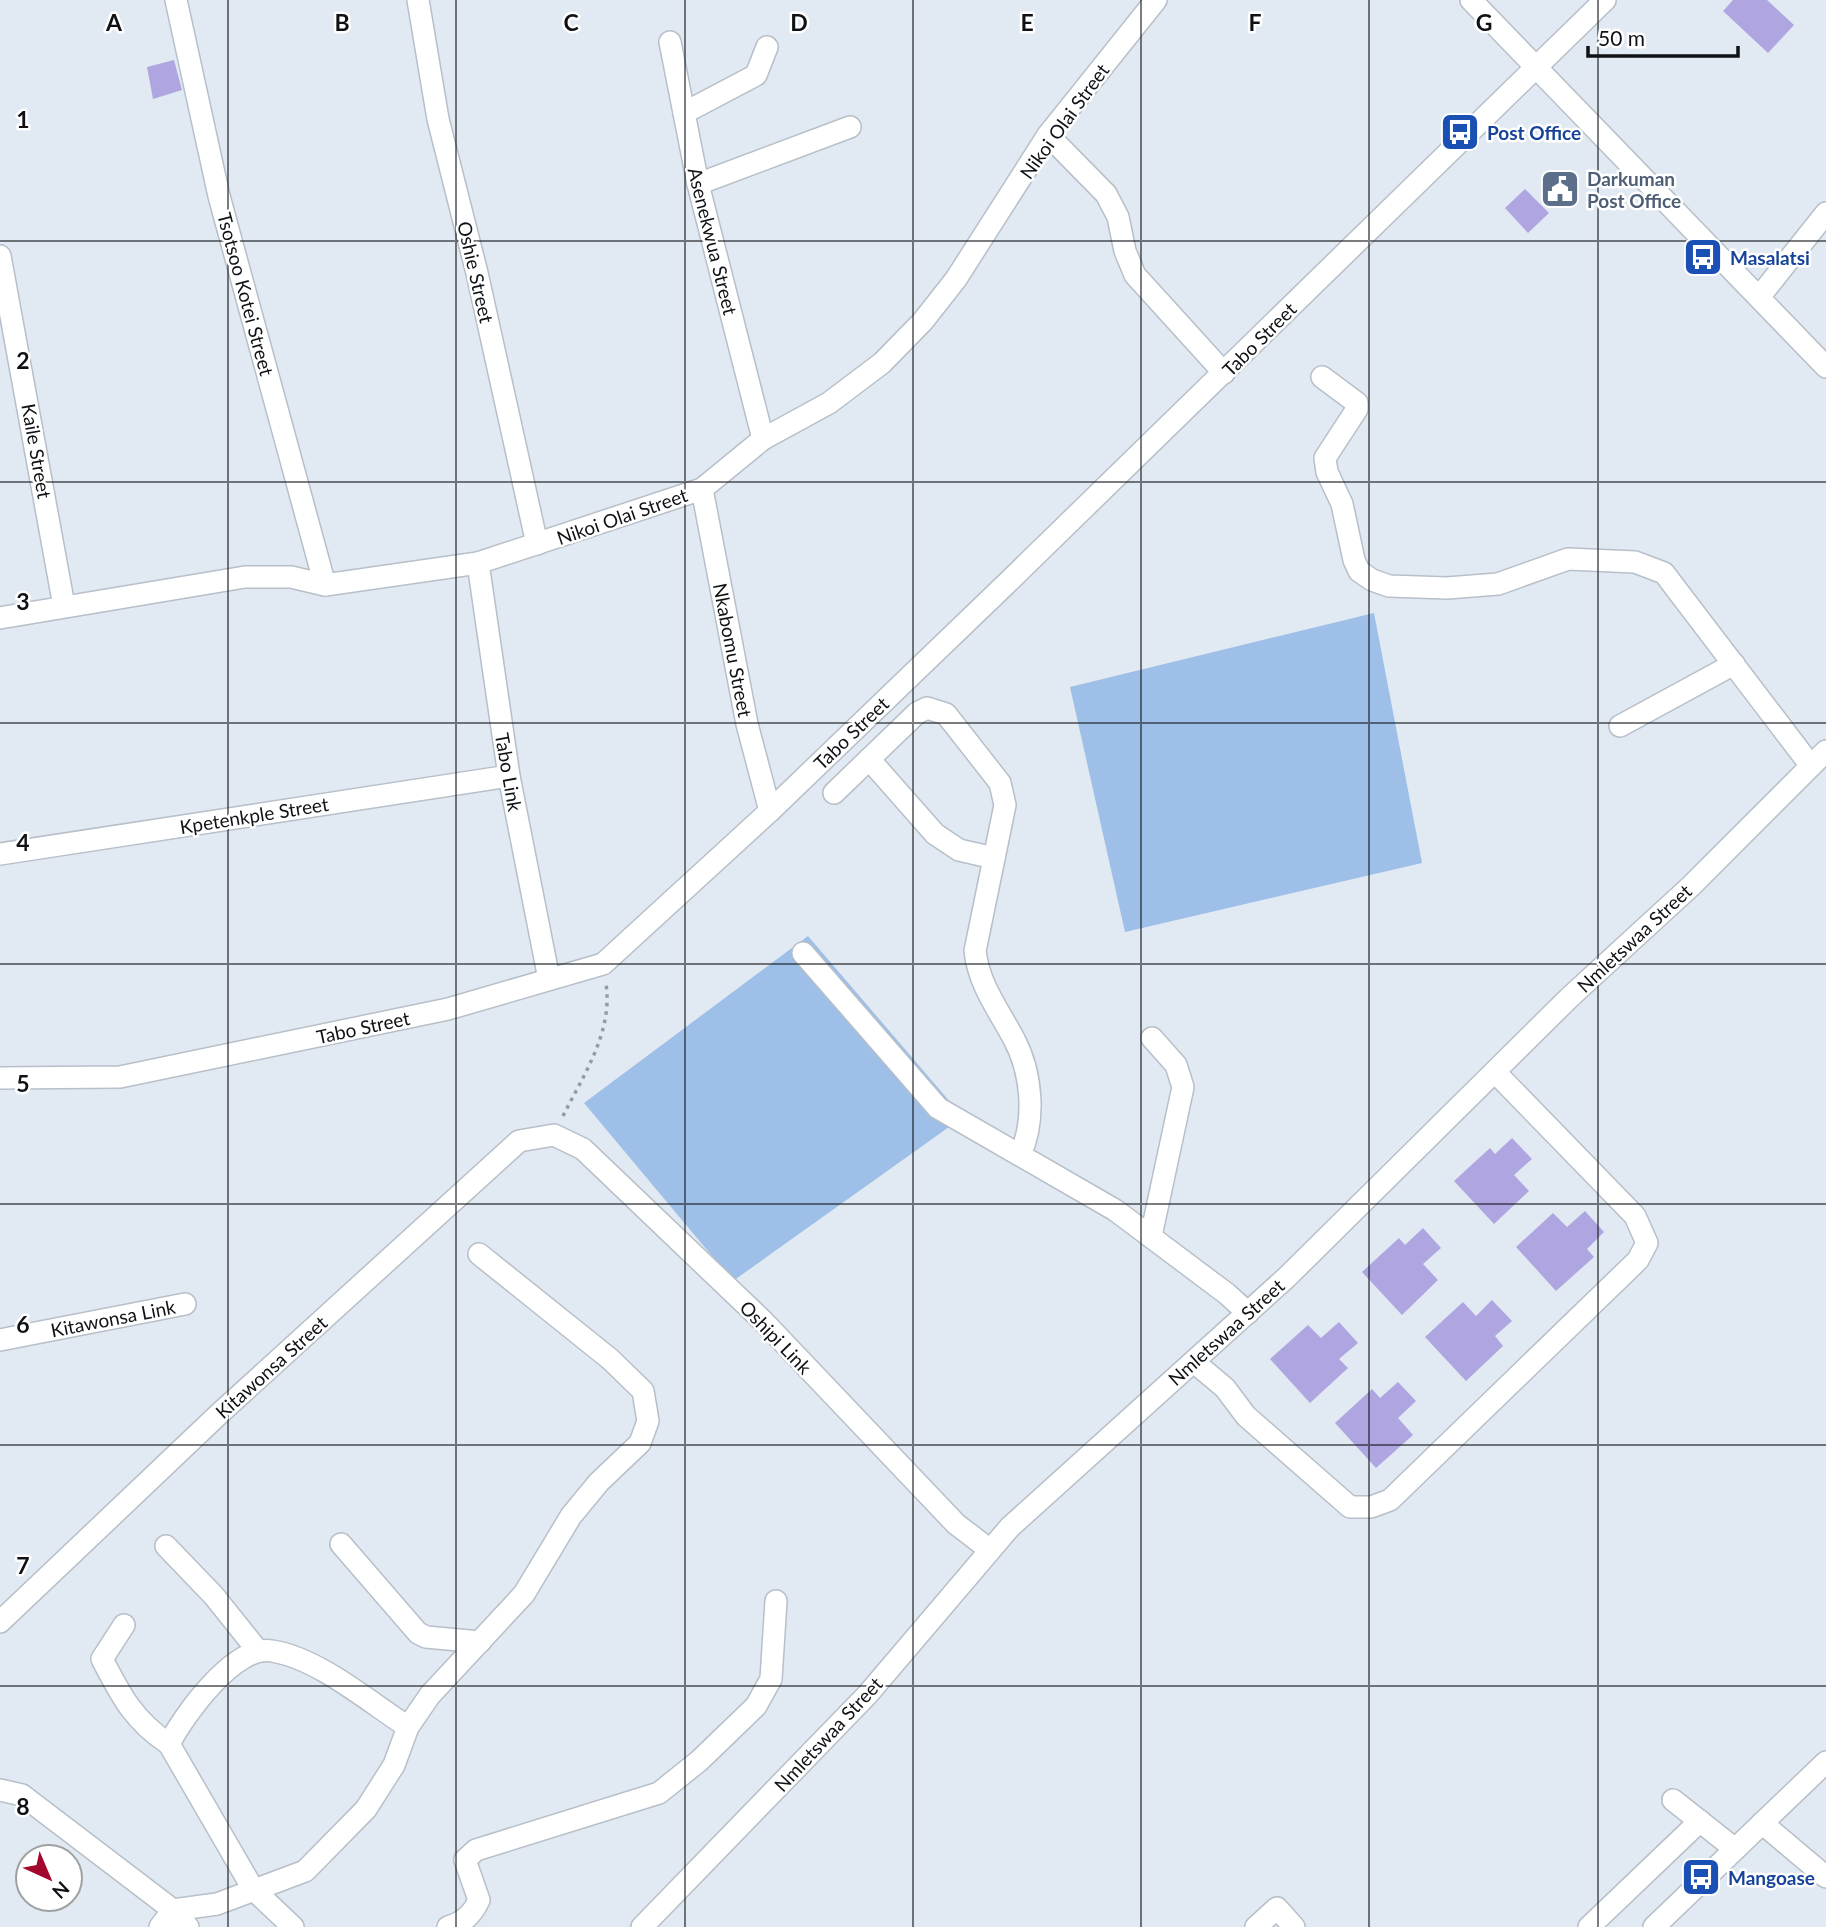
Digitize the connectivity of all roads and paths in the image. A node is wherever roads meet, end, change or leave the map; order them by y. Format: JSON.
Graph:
{"nodes":[{"id":1,"x":176,"y":0,"type":"edge"},
{"id":2,"x":418,"y":0,"type":"edge"},
{"id":3,"x":1156,"y":0,"type":"edge"},
{"id":4,"x":1471,"y":0,"type":"edge"},
{"id":5,"x":1605,"y":0,"type":"edge"},
{"id":6,"x":670,"y":42,"type":"dead end"},
{"id":7,"x":767,"y":47,"type":"dead end"},
{"id":8,"x":1538,"y":68,"type":"junction"},
{"id":9,"x":684,"y":113,"type":"junction"},
{"id":10,"x":850,"y":127,"type":"dead end"},
{"id":11,"x":1048,"y":135,"type":"junction"},
{"id":12,"x":698,"y":184,"type":"junction"},
{"id":13,"x":1826,"y":212,"type":"edge"},
{"id":14,"x":0,"y":256,"type":"edge"},
{"id":15,"x":1760,"y":296,"type":"junction"},
{"id":16,"x":1826,"y":367,"type":"edge"},
{"id":17,"x":1224,"y":373,"type":"junction"},
{"id":18,"x":1322,"y":377,"type":"dead end"},
{"id":19,"x":763,"y":439,"type":"junction"},
{"id":20,"x":702,"y":489,"type":"junction"},
{"id":21,"x":537,"y":544,"type":"junction"},
{"id":22,"x":478,"y":563,"type":"junction"},
{"id":23,"x":326,"y":585,"type":"junction"},
{"id":24,"x":64,"y":606,"type":"junction"},
{"id":25,"x":0,"y":618,"type":"edge"},
{"id":26,"x":1734,"y":664,"type":"junction"},
{"id":27,"x":1620,"y":726,"type":"dead end"},
{"id":28,"x":1818,"y":758,"type":"edge"},
{"id":29,"x":869,"y":760,"type":"junction"},
{"id":30,"x":509,"y":776,"type":"junction"},
{"id":31,"x":834,"y":793,"type":"dead end"},
{"id":32,"x":770,"y":811,"type":"junction"},
{"id":33,"x":0,"y":854,"type":"edge"},
{"id":34,"x":994,"y":858,"type":"junction"},
{"id":35,"x":803,"y":953,"type":"dead end"},
{"id":36,"x":603,"y":964,"type":"junction"},
{"id":37,"x":549,"y":979,"type":"junction"},
{"id":38,"x":1152,"y":1038,"type":"dead end"},
{"id":39,"x":1495,"y":1072,"type":"junction"},
{"id":40,"x":0,"y":1078,"type":"edge"},
{"id":41,"x":554,"y":1135,"type":"junction"},
{"id":42,"x":1020,"y":1155,"type":"junction"},
{"id":43,"x":1151,"y":1236,"type":"junction"},
{"id":44,"x":479,"y":1254,"type":"dead end"},
{"id":45,"x":185,"y":1304,"type":"dead end"},
{"id":46,"x":1248,"y":1313,"type":"junction"},
{"id":47,"x":0,"y":1340,"type":"edge"},
{"id":48,"x":1194,"y":1362,"type":"junction"},
{"id":49,"x":341,"y":1544,"type":"dead end"},
{"id":50,"x":166,"y":1546,"type":"dead end"},
{"id":51,"x":990,"y":1550,"type":"junction"},
{"id":52,"x":776,"y":1601,"type":"dead end"},
{"id":53,"x":0,"y":1622,"type":"edge"},
{"id":54,"x":124,"y":1625,"type":"dead end"},
{"id":55,"x":480,"y":1642,"type":"junction"},
{"id":56,"x":258,"y":1651,"type":"junction"},
{"id":57,"x":408,"y":1727,"type":"junction"},
{"id":58,"x":169,"y":1744,"type":"junction"},
{"id":59,"x":1826,"y":1762,"type":"edge"},
{"id":60,"x":0,"y":1790,"type":"edge"},
{"id":61,"x":1673,"y":1800,"type":"dead end"},
{"id":62,"x":1700,"y":1821,"type":"junction"},
{"id":63,"x":1762,"y":1823,"type":"junction"},
{"id":64,"x":1735,"y":1849,"type":"junction"},
{"id":65,"x":1826,"y":1877,"type":"edge"},
{"id":66,"x":253,"y":1889,"type":"junction"},
{"id":67,"x":166,"y":1919,"type":"edge"},
{"id":68,"x":188,"y":1927,"type":"edge"},
{"id":69,"x":293,"y":1927,"type":"edge"},
{"id":70,"x":448,"y":1927,"type":"edge"},
{"id":71,"x":642,"y":1927,"type":"edge"},
{"id":72,"x":1256,"y":1927,"type":"edge"},
{"id":73,"x":1294,"y":1927,"type":"edge"},
{"id":74,"x":1589,"y":1927,"type":"edge"},
{"id":75,"x":1654,"y":1927,"type":"edge"}],
"edges":[{"from":1,"to":23,"type":"street","name":"Tsotsoo Kotei Street"},
{"from":2,"to":21,"type":"street","name":"Oshie Street"},
{"from":3,"to":11,"type":"street","name":"Nikoi Olai Street"},
{"from":4,"to":8,"type":"street"},
{"from":5,"to":8,"type":"street","name":"Tabo Street"},
{"from":6,"to":9,"type":"street","name":"Asenekwua Street"},
{"from":7,"to":9,"type":"street"},
{"from":8,"to":15,"type":"street"},
{"from":8,"to":17,"type":"street","name":"Tabo Street"},
{"from":9,"to":12,"type":"street","name":"Asenekwua Street"},
{"from":10,"to":12,"type":"street"},
{"from":11,"to":17,"type":"street"},
{"from":11,"to":19,"type":"street","name":"Nikoi Olai Street"},
{"from":12,"to":19,"type":"street","name":"Asenekwua Street"},
{"from":13,"to":15,"type":"street"},
{"from":14,"to":24,"type":"street","name":"Kaile Street"},
{"from":15,"to":16,"type":"street"},
{"from":17,"to":32,"type":"street","name":"Tabo Street"},
{"from":18,"to":26,"type":"street"},
{"from":19,"to":20,"type":"street","name":"Nikoi Olai Street"},
{"from":20,"to":21,"type":"street","name":"Nikoi Olai Street"},
{"from":20,"to":32,"type":"street","name":"Nkabomu Street"},
{"from":21,"to":22,"type":"street","name":"Nikoi Olai Street"},
{"from":22,"to":23,"type":"street","name":"Nikoi Olai Street"},
{"from":22,"to":30,"type":"street","name":"Tabo Link"},
{"from":23,"to":24,"type":"street","name":"Nikoi Olai Street"},
{"from":24,"to":25,"type":"street","name":"Nikoi Olai Street"},
{"from":26,"to":27,"type":"street"},
{"from":26,"to":28,"type":"street"},
{"from":28,"to":39,"type":"street","name":"Nmletswaa Street"},
{"from":29,"to":31,"type":"street"},
{"from":29,"to":34,"type":"street"},
{"from":29,"to":34,"type":"street"},
{"from":30,"to":33,"type":"street","name":"Kpetenkple Street"},
{"from":30,"to":37,"type":"street","name":"Tabo Link"},
{"from":32,"to":36,"type":"street","name":"Tabo Street"},
{"from":34,"to":42,"type":"street"},
{"from":35,"to":42,"type":"street"},
{"from":36,"to":37,"type":"street","name":"Tabo Street"},
{"from":36,"to":41,"type":"path"},
{"from":37,"to":40,"type":"street","name":"Tabo Street"},
{"from":38,"to":43,"type":"street"},
{"from":39,"to":46,"type":"street","name":"Nmletswaa Street"},
{"from":39,"to":48,"type":"street"},
{"from":41,"to":51,"type":"street","name":"Oshipi Link"},
{"from":41,"to":53,"type":"street","name":"Kitawonsa Street"},
{"from":42,"to":43,"type":"street"},
{"from":43,"to":46,"type":"street"},
{"from":44,"to":55,"type":"street"},
{"from":45,"to":47,"type":"street","name":"Kitawonsa Link"},
{"from":46,"to":48,"type":"street","name":"Nmletswaa Street"},
{"from":48,"to":51,"type":"street","name":"Nmletswaa Street"},
{"from":49,"to":55,"type":"street"},
{"from":50,"to":56,"type":"street"},
{"from":51,"to":71,"type":"street","name":"Nmletswaa Street"},
{"from":52,"to":70,"type":"street"},
{"from":54,"to":58,"type":"street"},
{"from":55,"to":57,"type":"street"},
{"from":56,"to":57,"type":"street"},
{"from":56,"to":58,"type":"street"},
{"from":57,"to":66,"type":"street"},
{"from":58,"to":66,"type":"street"},
{"from":59,"to":63,"type":"street"},
{"from":60,"to":67,"type":"street"},
{"from":61,"to":62,"type":"street"},
{"from":62,"to":64,"type":"street"},
{"from":62,"to":74,"type":"street"},
{"from":63,"to":64,"type":"street"},
{"from":63,"to":65,"type":"street"},
{"from":64,"to":75,"type":"street"},
{"from":66,"to":67,"type":"street"},
{"from":66,"to":69,"type":"street"},
{"from":67,"to":68,"type":"street"},
{"from":72,"to":73,"type":"street"}]}
